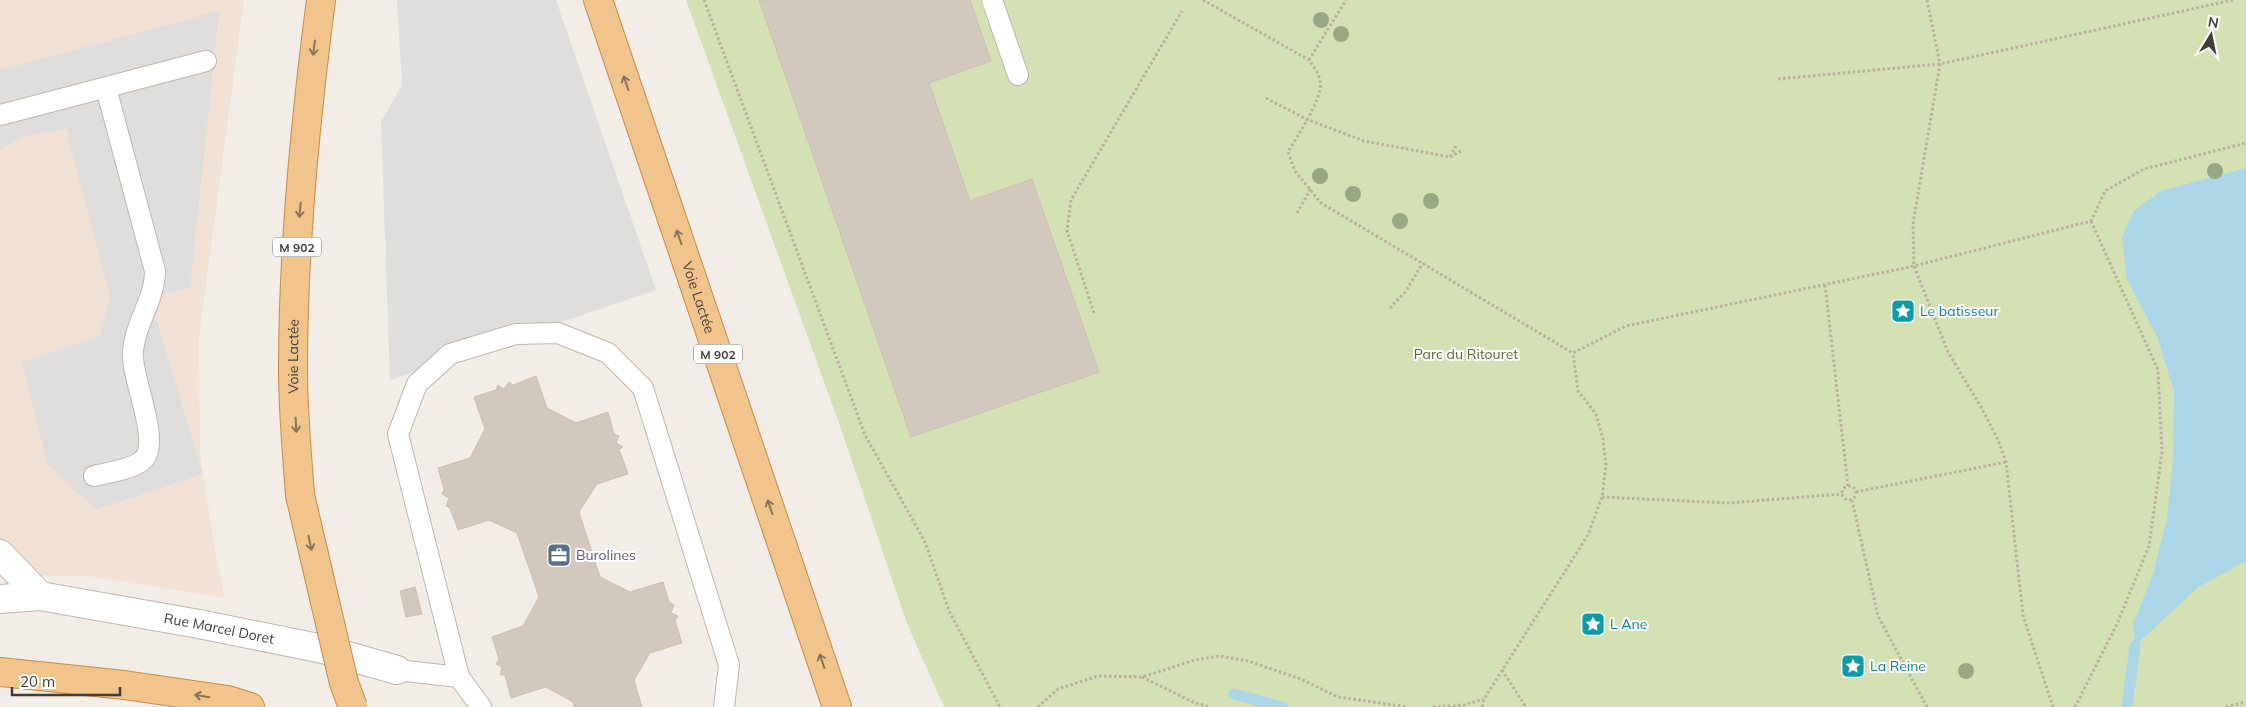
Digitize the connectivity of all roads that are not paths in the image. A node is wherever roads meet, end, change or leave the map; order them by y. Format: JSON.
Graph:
{"nodes":[{"id":1,"x":321,"y":0,"type":"edge"},
{"id":2,"x":598,"y":0,"type":"edge"},
{"id":3,"x":992,"y":0,"type":"edge"},
{"id":4,"x":206,"y":61,"type":"dead end"},
{"id":5,"x":1018,"y":75,"type":"dead end"},
{"id":6,"x":106,"y":88,"type":"junction"},
{"id":7,"x":0,"y":115,"type":"edge"},
{"id":8,"x":94,"y":476,"type":"dead end"},
{"id":9,"x":0,"y":554,"type":"edge"},
{"id":10,"x":40,"y":596,"type":"junction"},
{"id":11,"x":0,"y":599,"type":"edge"},
{"id":12,"x":397,"y":670,"type":"joint"},
{"id":13,"x":0,"y":672,"type":"edge"},
{"id":14,"x":459,"y":677,"type":"junction"},
{"id":15,"x":250,"y":707,"type":"edge"},
{"id":16,"x":353,"y":707,"type":"edge"},
{"id":17,"x":481,"y":707,"type":"edge"},
{"id":18,"x":724,"y":707,"type":"edge"},
{"id":19,"x":837,"y":707,"type":"edge"}],
"edges":[{"from":1,"to":16,"type":"highway","name":"Voie Lactée","number":"M 902","one_way":true,"bridge":true},
{"from":19,"to":2,"type":"highway","name":"Voie Lactée","number":"M 902","one_way":true},
{"from":3,"to":5,"type":"lane"},
{"from":4,"to":6,"type":"lane"},
{"from":6,"to":7,"type":"lane"},
{"from":6,"to":8,"type":"lane"},
{"from":9,"to":10,"type":"street"},
{"from":10,"to":11,"type":"street","name":"Rue Marcel Doret"},
{"from":10,"to":12,"type":"street","name":"Rue Marcel Doret"},
{"from":12,"to":14,"type":"lane"},
{"from":15,"to":13,"type":"highway","one_way":true},
{"from":14,"to":17,"type":"lane"},
{"from":14,"to":18,"type":"lane"}]}
